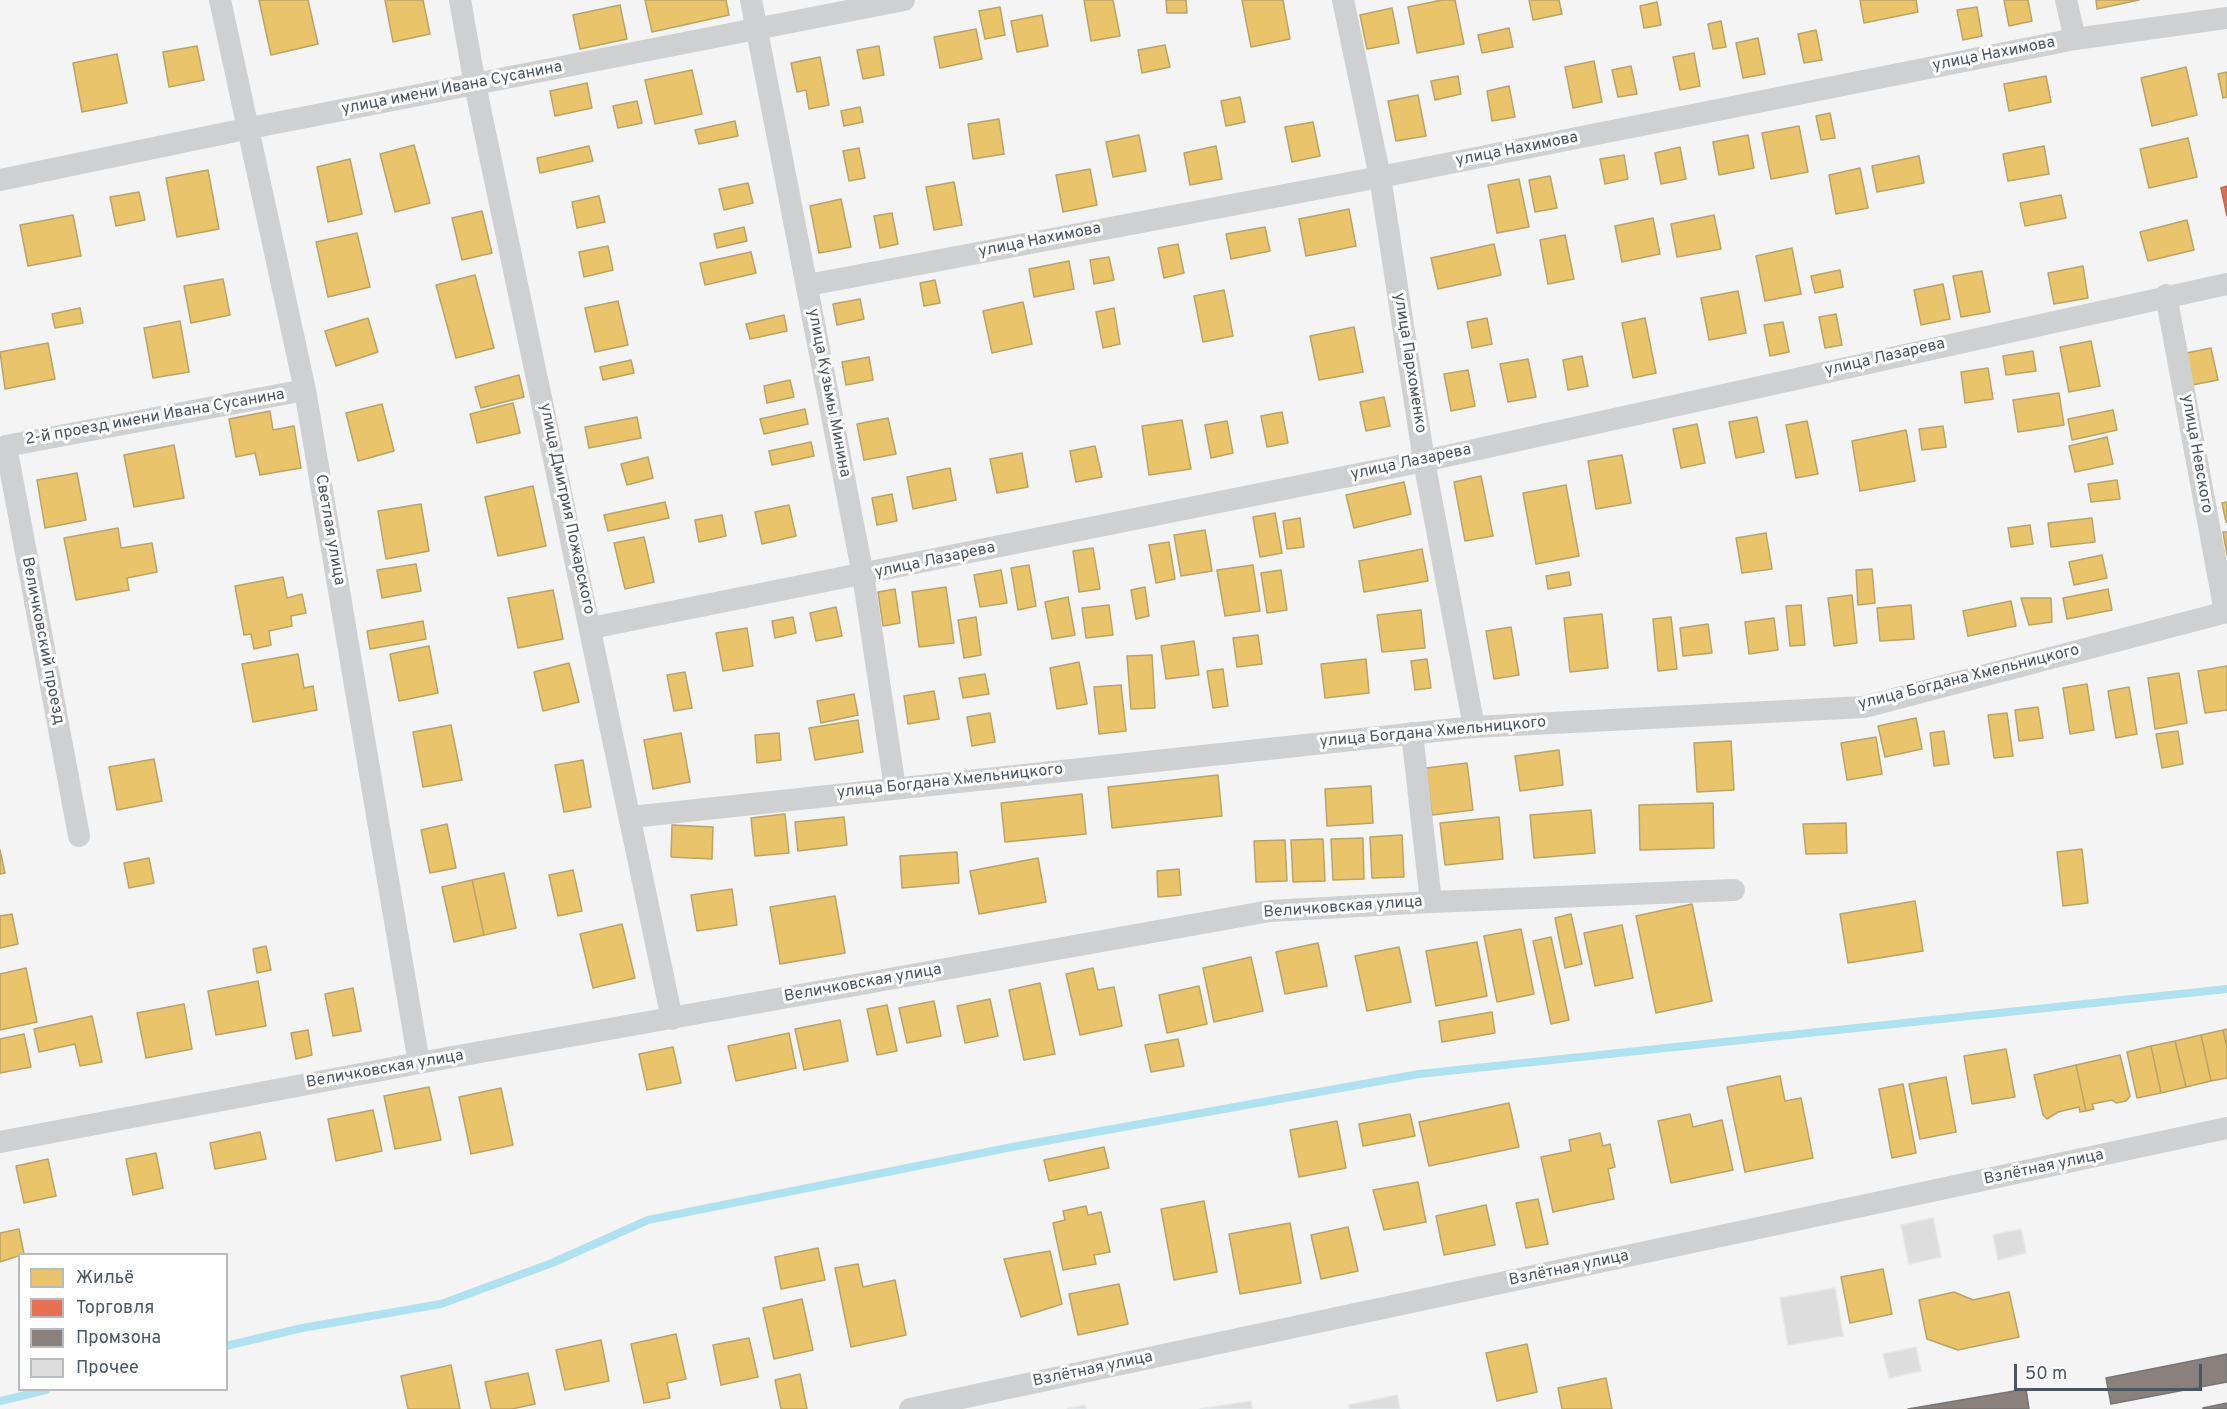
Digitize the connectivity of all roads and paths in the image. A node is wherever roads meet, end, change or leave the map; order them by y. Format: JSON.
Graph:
{"nodes":[{"id":1,"x":220,"y":0,"type":"edge"},
{"id":2,"x":460,"y":0,"type":"edge"},
{"id":3,"x":751,"y":0,"type":"edge"},
{"id":4,"x":904,"y":0,"type":"edge"},
{"id":5,"x":1343,"y":0,"type":"edge"},
{"id":6,"x":2066,"y":0,"type":"edge"},
{"id":7,"x":2227,"y":18,"type":"edge"},
{"id":8,"x":758,"y":28,"type":"junction"},
{"id":9,"x":2075,"y":39,"type":"junction"},
{"id":10,"x":475,"y":85,"type":"junction"},
{"id":11,"x":250,"y":128,"type":"junction"},
{"id":12,"x":1380,"y":177,"type":"junction"},
{"id":13,"x":0,"y":180,"type":"edge"},
{"id":14,"x":2227,"y":284,"type":"edge"},
{"id":15,"x":808,"y":285,"type":"junction"},
{"id":16,"x":2166,"y":295,"type":"junction"},
{"id":17,"x":305,"y":390,"type":"junction"},
{"id":18,"x":6,"y":446,"type":"joint"},
{"id":19,"x":1424,"y":461,"type":"junction"},
{"id":20,"x":863,"y":575,"type":"junction"},
{"id":21,"x":2226,"y":612,"type":"edge"},
{"id":22,"x":591,"y":628,"type":"junction"},
{"id":23,"x":1474,"y":727,"type":"junction"},
{"id":24,"x":1412,"y":733,"type":"junction"},
{"id":25,"x":895,"y":788,"type":"junction"},
{"id":26,"x":631,"y":817,"type":"junction"},
{"id":27,"x":79,"y":836,"type":"dead end"},
{"id":28,"x":1734,"y":891,"type":"dead end"},
{"id":29,"x":1431,"y":902,"type":"junction"},
{"id":30,"x":672,"y":1018,"type":"junction"},
{"id":31,"x":418,"y":1063,"type":"junction"},
{"id":32,"x":2227,"y":1128,"type":"edge"},
{"id":33,"x":0,"y":1142,"type":"edge"},
{"id":34,"x":910,"y":1409,"type":"edge"}],
"edges":[{"from":1,"to":11,"type":"street","name":"Светлая улица"},
{"from":2,"to":10,"type":"street","name":"улица Дмитрия Пожарского"},
{"from":3,"to":8,"type":"street","name":"улица Кузьмы Минина"},
{"from":4,"to":8,"type":"street","name":"улица имени Ивана Сусанина"},
{"from":5,"to":12,"type":"street","name":"улица Пархоменко"},
{"from":6,"to":9,"type":"street"},
{"from":7,"to":9,"type":"street","name":"улица Нахимова"},
{"from":8,"to":10,"type":"street","name":"улица имени Ивана Сусанина"},
{"from":8,"to":15,"type":"street","name":"улица Кузьмы Минина"},
{"from":9,"to":12,"type":"street","name":"улица Нахимова"},
{"from":10,"to":11,"type":"street","name":"улица имени Ивана Сусанина"},
{"from":10,"to":22,"type":"street","name":"улица Дмитрия Пожарского"},
{"from":11,"to":13,"type":"street","name":"улица имени Ивана Сусанина"},
{"from":11,"to":17,"type":"street","name":"Светлая улица"},
{"from":12,"to":15,"type":"street","name":"улица Нахимова"},
{"from":12,"to":19,"type":"street","name":"улица Пархоменко"},
{"from":14,"to":16,"type":"street","name":"улица Лазарева"},
{"from":15,"to":20,"type":"street","name":"улица Кузьмы Минина"},
{"from":16,"to":19,"type":"street","name":"улица Лазарева"},
{"from":16,"to":21,"type":"street","name":"улица Невского"},
{"from":17,"to":18,"type":"street","name":"2-й проезд имени Ивана Сусанина"},
{"from":17,"to":31,"type":"street","name":"Светлая улица"},
{"from":18,"to":27,"type":"street","name":"Величковский проезд"},
{"from":19,"to":20,"type":"street","name":"улица Лазарева"},
{"from":19,"to":23,"type":"street","name":"улица Пархоменко"},
{"from":20,"to":22,"type":"street","name":"улица Лазарева"},
{"from":20,"to":25,"type":"street","name":"улица Кузьмы Минина"},
{"from":21,"to":23,"type":"street","name":"улица Богдана Хмельницкого"},
{"from":22,"to":26,"type":"street","name":"улица Дмитрия Пожарского"},
{"from":23,"to":24,"type":"street","name":"улица Богдана Хмельницкого"},
{"from":24,"to":25,"type":"street","name":"улица Богдана Хмельницкого"},
{"from":24,"to":29,"type":"street"},
{"from":25,"to":26,"type":"street","name":"улица Богдана Хмельницкого"},
{"from":26,"to":30,"type":"street","name":"улица Дмитрия Пожарского"},
{"from":28,"to":29,"type":"street","name":"Величковская улица"},
{"from":29,"to":30,"type":"street","name":"Величковская улица"},
{"from":30,"to":31,"type":"street","name":"Величковская улица"},
{"from":31,"to":33,"type":"street","name":"Величковская улица"},
{"from":32,"to":34,"type":"street","name":"Взлётная улица"}]}
